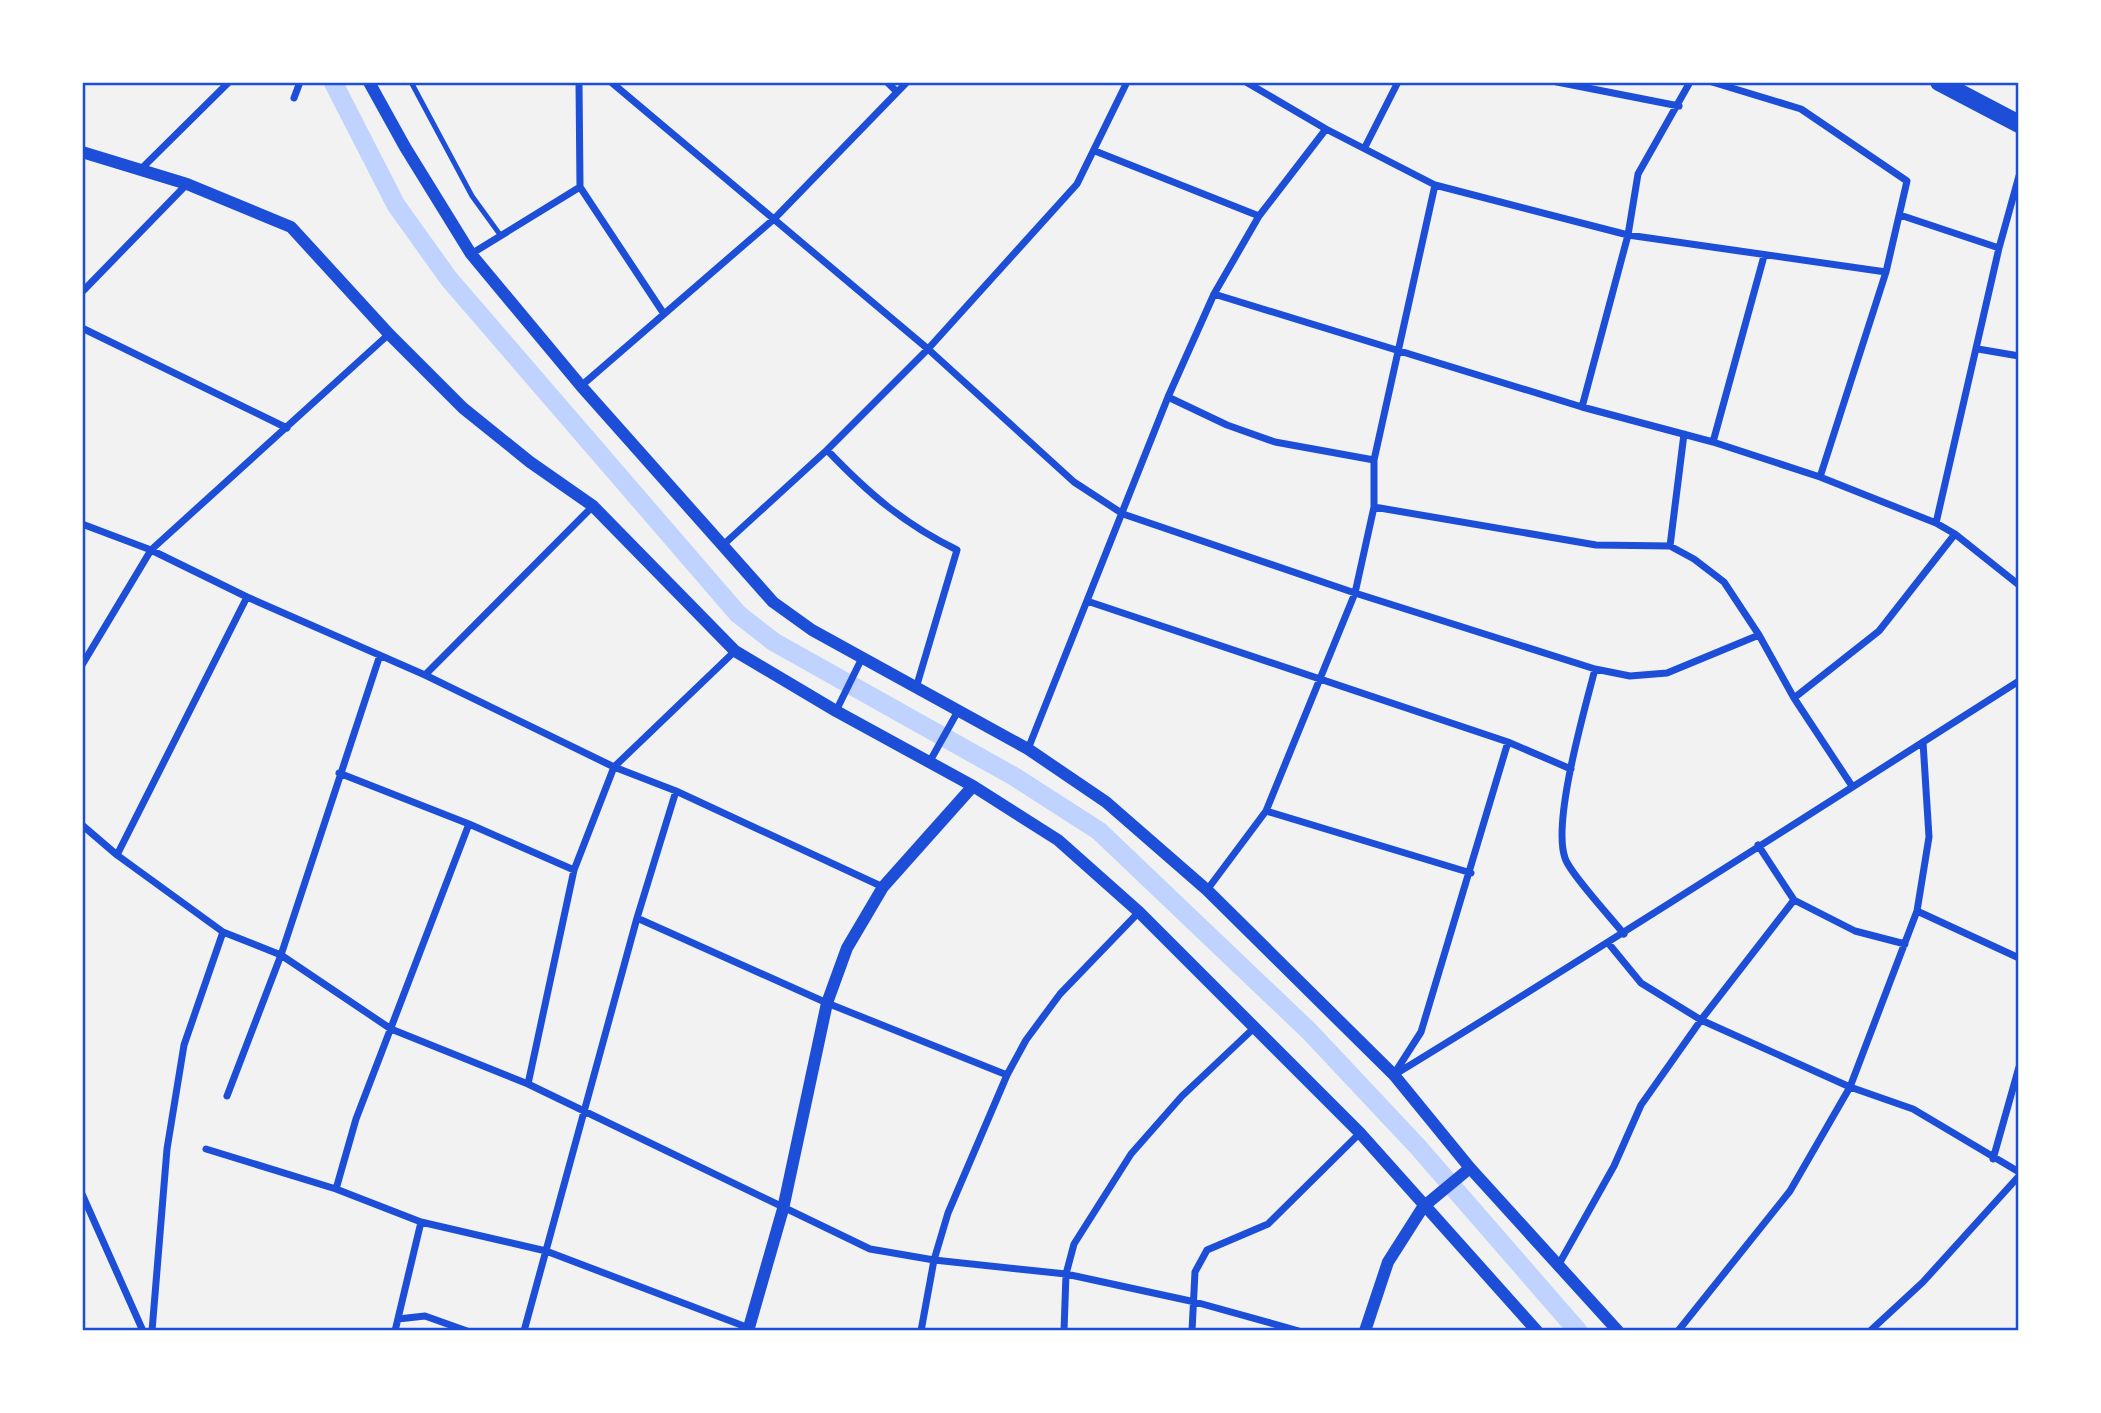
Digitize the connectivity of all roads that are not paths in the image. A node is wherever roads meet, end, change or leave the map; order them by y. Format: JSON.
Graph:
{"nodes":[{"id":1,"x":229,"y":82,"type":"edge"},
{"id":2,"x":300,"y":82,"type":"edge"},
{"id":3,"x":369,"y":82,"type":"edge"},
{"id":4,"x":411,"y":82,"type":"edge"},
{"id":5,"x":579,"y":82,"type":"edge"},
{"id":6,"x":611,"y":82,"type":"edge"},
{"id":7,"x":887,"y":82,"type":"edge"},
{"id":8,"x":907,"y":82,"type":"edge"},
{"id":9,"x":1127,"y":82,"type":"edge"},
{"id":10,"x":1246,"y":82,"type":"edge"},
{"id":11,"x":1398,"y":82,"type":"edge"},
{"id":12,"x":1557,"y":82,"type":"edge"},
{"id":13,"x":1690,"y":82,"type":"edge"},
{"id":14,"x":1712,"y":82,"type":"edge"},
{"id":15,"x":1939,"y":82,"type":"edge"},
{"id":16,"x":896,"y":91,"type":"junction"},
{"id":17,"x":294,"y":98,"type":"dead end"},
{"id":18,"x":1679,"y":106,"type":"junction"},
{"id":19,"x":2019,"y":124,"type":"edge"},
{"id":20,"x":1326,"y":129,"type":"junction"},
{"id":21,"x":1364,"y":147,"type":"junction"},
{"id":22,"x":1095,"y":151,"type":"junction"},
{"id":23,"x":82,"y":152,"type":"edge"},
{"id":24,"x":139,"y":171,"type":"junction"},
{"id":25,"x":2019,"y":176,"type":"edge"},
{"id":26,"x":187,"y":184,"type":"junction"},
{"id":27,"x":1435,"y":185,"type":"junction"},
{"id":28,"x":580,"y":187,"type":"junction"},
{"id":29,"x":1900,"y":215,"type":"junction"},
{"id":30,"x":1259,"y":216,"type":"junction"},
{"id":31,"x":775,"y":218,"type":"junction"},
{"id":32,"x":1628,"y":235,"type":"junction"},
{"id":33,"x":501,"y":236,"type":"junction"},
{"id":34,"x":1999,"y":248,"type":"junction"},
{"id":35,"x":471,"y":254,"type":"junction"},
{"id":36,"x":1764,"y":256,"type":"junction"},
{"id":37,"x":1886,"y":272,"type":"junction"},
{"id":38,"x":82,"y":292,"type":"edge"},
{"id":39,"x":1214,"y":294,"type":"junction"},
{"id":40,"x":664,"y":314,"type":"junction"},
{"id":41,"x":82,"y":328,"type":"edge"},
{"id":42,"x":389,"y":334,"type":"junction"},
{"id":43,"x":928,"y":349,"type":"junction"},
{"id":44,"x":1978,"y":349,"type":"junction"},
{"id":45,"x":1396,"y":350,"type":"junction"},
{"id":46,"x":2019,"y":356,"type":"edge"},
{"id":47,"x":581,"y":386,"type":"junction"},
{"id":48,"x":1168,"y":397,"type":"junction"},
{"id":49,"x":1582,"y":407,"type":"junction"},
{"id":50,"x":287,"y":428,"type":"junction"},
{"id":51,"x":1684,"y":435,"type":"junction"},
{"id":52,"x":1713,"y":442,"type":"junction"},
{"id":53,"x":827,"y":450,"type":"junction"},
{"id":54,"x":1374,"y":460,"type":"junction"},
{"id":55,"x":1819,"y":477,"type":"junction"},
{"id":56,"x":593,"y":506,"type":"junction"},
{"id":57,"x":1374,"y":507,"type":"junction"},
{"id":58,"x":1123,"y":514,"type":"junction"},
{"id":59,"x":1936,"y":523,"type":"junction"},
{"id":60,"x":82,"y":524,"type":"edge"},
{"id":61,"x":1955,"y":534,"type":"junction"},
{"id":62,"x":722,"y":546,"type":"junction"},
{"id":63,"x":1670,"y":546,"type":"junction"},
{"id":64,"x":151,"y":550,"type":"junction"},
{"id":65,"x":2019,"y":585,"type":"edge"},
{"id":66,"x":1355,"y":593,"type":"junction"},
{"id":67,"x":247,"y":597,"type":"junction"},
{"id":68,"x":1087,"y":601,"type":"junction"},
{"id":69,"x":1759,"y":635,"type":"junction"},
{"id":70,"x":735,"y":651,"type":"junction"},
{"id":71,"x":380,"y":655,"type":"junction"},
{"id":72,"x":862,"y":658,"type":"junction"},
{"id":73,"x":82,"y":665,"type":"edge"},
{"id":74,"x":1595,"y":668,"type":"junction"},
{"id":75,"x":425,"y":675,"type":"junction"},
{"id":76,"x":1321,"y":680,"type":"junction"},
{"id":77,"x":2019,"y":681,"type":"edge"},
{"id":78,"x":916,"y":688,"type":"junction"},
{"id":79,"x":1794,"y":698,"type":"junction"},
{"id":80,"x":836,"y":711,"type":"junction"},
{"id":81,"x":958,"y":711,"type":"junction"},
{"id":82,"x":1508,"y":742,"type":"junction"},
{"id":83,"x":1923,"y":742,"type":"junction"},
{"id":84,"x":1028,"y":749,"type":"junction"},
{"id":85,"x":930,"y":761,"type":"junction"},
{"id":86,"x":614,"y":767,"type":"junction"},
{"id":87,"x":1571,"y":769,"type":"junction"},
{"id":88,"x":339,"y":773,"type":"junction"},
{"id":89,"x":973,"y":786,"type":"junction"},
{"id":90,"x":1852,"y":786,"type":"junction"},
{"id":91,"x":676,"y":791,"type":"junction"},
{"id":92,"x":1266,"y":811,"type":"junction"},
{"id":93,"x":469,"y":824,"type":"junction"},
{"id":94,"x":82,"y":825,"type":"edge"},
{"id":95,"x":1758,"y":845,"type":"junction"},
{"id":96,"x":117,"y":855,"type":"junction"},
{"id":97,"x":574,"y":870,"type":"junction"},
{"id":98,"x":1471,"y":873,"type":"junction"},
{"id":99,"x":883,"y":887,"type":"junction"},
{"id":100,"x":1207,"y":890,"type":"junction"},
{"id":101,"x":1794,"y":900,"type":"junction"},
{"id":102,"x":1917,"y":911,"type":"junction"},
{"id":103,"x":1139,"y":912,"type":"junction"},
{"id":104,"x":637,"y":918,"type":"junction"},
{"id":105,"x":223,"y":932,"type":"junction"},
{"id":106,"x":1624,"y":934,"type":"junction"},
{"id":107,"x":1609,"y":944,"type":"junction"},
{"id":108,"x":1905,"y":944,"type":"junction"},
{"id":109,"x":281,"y":955,"type":"junction"},
{"id":110,"x":2019,"y":958,"type":"edge"},
{"id":111,"x":827,"y":1003,"type":"junction"},
{"id":112,"x":1701,"y":1020,"type":"junction"},
{"id":113,"x":1254,"y":1028,"type":"junction"},
{"id":114,"x":391,"y":1029,"type":"junction"},
{"id":115,"x":2019,"y":1068,"type":"edge"},
{"id":116,"x":1007,"y":1075,"type":"junction"},
{"id":117,"x":1394,"y":1075,"type":"junction"},
{"id":118,"x":528,"y":1084,"type":"junction"},
{"id":119,"x":1850,"y":1087,"type":"junction"},
{"id":120,"x":227,"y":1096,"type":"dead end"},
{"id":121,"x":584,"y":1112,"type":"junction"},
{"id":122,"x":1360,"y":1133,"type":"junction"},
{"id":123,"x":206,"y":1149,"type":"dead end"},
{"id":124,"x":1993,"y":1159,"type":"junction"},
{"id":125,"x":1467,"y":1170,"type":"junction"},
{"id":126,"x":2019,"y":1174,"type":"edge"},
{"id":127,"x":336,"y":1189,"type":"junction"},
{"id":128,"x":82,"y":1194,"type":"edge"},
{"id":129,"x":1427,"y":1204,"type":"junction"},
{"id":130,"x":783,"y":1209,"type":"junction"},
{"id":131,"x":421,"y":1222,"type":"junction"},
{"id":132,"x":546,"y":1251,"type":"junction"},
{"id":133,"x":934,"y":1260,"type":"junction"},
{"id":134,"x":1559,"y":1264,"type":"junction"},
{"id":135,"x":1066,"y":1274,"type":"junction"},
{"id":136,"x":1195,"y":1302,"type":"junction"},
{"id":137,"x":398,"y":1320,"type":"junction"},
{"id":138,"x":748,"y":1330,"type":"edge"},
{"id":139,"x":144,"y":1331,"type":"edge"},
{"id":140,"x":152,"y":1331,"type":"edge"},
{"id":141,"x":395,"y":1331,"type":"edge"},
{"id":142,"x":467,"y":1331,"type":"edge"},
{"id":143,"x":524,"y":1331,"type":"edge"},
{"id":144,"x":921,"y":1331,"type":"edge"},
{"id":145,"x":1064,"y":1331,"type":"edge"},
{"id":146,"x":1192,"y":1331,"type":"edge"},
{"id":147,"x":1299,"y":1331,"type":"edge"},
{"id":148,"x":1365,"y":1331,"type":"edge"},
{"id":149,"x":1537,"y":1331,"type":"edge"},
{"id":150,"x":1618,"y":1331,"type":"edge"},
{"id":151,"x":1678,"y":1331,"type":"edge"},
{"id":152,"x":1870,"y":1331,"type":"edge"}],
"edges":[{"from":1,"to":24,"type":"street"},
{"from":2,"to":17,"type":"street"},
{"from":3,"to":35,"type":"street"},
{"from":4,"to":33,"type":"lane"},
{"from":5,"to":28,"type":"street"},
{"from":6,"to":31,"type":"street"},
{"from":7,"to":16,"type":"street"},
{"from":8,"to":16,"type":"street"},
{"from":9,"to":22,"type":"street"},
{"from":10,"to":20,"type":"street"},
{"from":11,"to":21,"type":"street"},
{"from":12,"to":18,"type":"street"},
{"from":13,"to":18,"type":"street"},
{"from":14,"to":29,"type":"street"},
{"from":15,"to":19,"type":"main road"},
{"from":16,"to":31,"type":"street"},
{"from":18,"to":32,"type":"street"},
{"from":20,"to":21,"type":"street"},
{"from":20,"to":30,"type":"street"},
{"from":21,"to":27,"type":"street"},
{"from":22,"to":30,"type":"street"},
{"from":22,"to":43,"type":"street"},
{"from":23,"to":24,"type":"street"},
{"from":24,"to":26,"type":"street"},
{"from":25,"to":34,"type":"street"},
{"from":26,"to":38,"type":"street"},
{"from":26,"to":42,"type":"street"},
{"from":27,"to":32,"type":"street"},
{"from":27,"to":45,"type":"street"},
{"from":28,"to":33,"type":"street"},
{"from":28,"to":40,"type":"street"},
{"from":29,"to":34,"type":"street"},
{"from":29,"to":37,"type":"street"},
{"from":30,"to":39,"type":"street"},
{"from":31,"to":40,"type":"street"},
{"from":31,"to":43,"type":"street"},
{"from":32,"to":36,"type":"street"},
{"from":32,"to":49,"type":"street"},
{"from":33,"to":35,"type":"street"},
{"from":34,"to":44,"type":"street"},
{"from":35,"to":47,"type":"street"},
{"from":36,"to":37,"type":"street"},
{"from":36,"to":52,"type":"street"},
{"from":37,"to":55,"type":"street"},
{"from":39,"to":45,"type":"street"},
{"from":39,"to":48,"type":"street"},
{"from":40,"to":47,"type":"street"},
{"from":41,"to":50,"type":"street"},
{"from":42,"to":50,"type":"street"},
{"from":42,"to":56,"type":"street"},
{"from":43,"to":53,"type":"street"},
{"from":43,"to":58,"type":"street"},
{"from":44,"to":46,"type":"street"},
{"from":44,"to":59,"type":"street"},
{"from":45,"to":49,"type":"street"},
{"from":45,"to":54,"type":"street"},
{"from":47,"to":62,"type":"street"},
{"from":48,"to":54,"type":"street"},
{"from":48,"to":58,"type":"street"},
{"from":49,"to":51,"type":"street"},
{"from":50,"to":64,"type":"street"},
{"from":51,"to":52,"type":"street"},
{"from":51,"to":63,"type":"street"},
{"from":52,"to":55,"type":"street"},
{"from":53,"to":62,"type":"street"},
{"from":53,"to":78,"type":"street"},
{"from":54,"to":57,"type":"street"},
{"from":55,"to":59,"type":"street"},
{"from":56,"to":70,"type":"street"},
{"from":56,"to":75,"type":"street"},
{"from":57,"to":63,"type":"street"},
{"from":57,"to":66,"type":"street"},
{"from":58,"to":66,"type":"street"},
{"from":58,"to":68,"type":"street"},
{"from":59,"to":61,"type":"street"},
{"from":60,"to":64,"type":"street"},
{"from":61,"to":65,"type":"street"},
{"from":61,"to":79,"type":"street"},
{"from":62,"to":72,"type":"street"},
{"from":63,"to":69,"type":"street"},
{"from":64,"to":67,"type":"street"},
{"from":64,"to":73,"type":"street"},
{"from":66,"to":74,"type":"street"},
{"from":66,"to":76,"type":"street"},
{"from":67,"to":71,"type":"street"},
{"from":67,"to":96,"type":"street"},
{"from":68,"to":76,"type":"street"},
{"from":68,"to":84,"type":"street"},
{"from":69,"to":74,"type":"street"},
{"from":69,"to":79,"type":"street"},
{"from":70,"to":80,"type":"street"},
{"from":70,"to":86,"type":"street"},
{"from":71,"to":75,"type":"street"},
{"from":71,"to":88,"type":"street"},
{"from":72,"to":78,"type":"street"},
{"from":72,"to":80,"type":"street"},
{"from":74,"to":87,"type":"street"},
{"from":75,"to":86,"type":"street"},
{"from":76,"to":82,"type":"street"},
{"from":76,"to":92,"type":"street"},
{"from":77,"to":83,"type":"street"},
{"from":78,"to":81,"type":"street"},
{"from":79,"to":90,"type":"street"},
{"from":80,"to":85,"type":"street"},
{"from":81,"to":84,"type":"street"},
{"from":81,"to":85,"type":"street"},
{"from":82,"to":87,"type":"street"},
{"from":82,"to":98,"type":"street"},
{"from":83,"to":90,"type":"street"},
{"from":83,"to":102,"type":"street"},
{"from":84,"to":100,"type":"street"},
{"from":85,"to":89,"type":"street"},
{"from":86,"to":91,"type":"street"},
{"from":86,"to":97,"type":"street"},
{"from":87,"to":106,"type":"street"},
{"from":88,"to":93,"type":"street"},
{"from":88,"to":109,"type":"street"},
{"from":89,"to":99,"type":"street"},
{"from":89,"to":103,"type":"street"},
{"from":90,"to":95,"type":"street"},
{"from":91,"to":99,"type":"street"},
{"from":91,"to":104,"type":"street"},
{"from":92,"to":98,"type":"street"},
{"from":92,"to":100,"type":"street"},
{"from":93,"to":97,"type":"street"},
{"from":93,"to":114,"type":"street"},
{"from":94,"to":96,"type":"street"},
{"from":95,"to":101,"type":"street"},
{"from":95,"to":106,"type":"street"},
{"from":96,"to":105,"type":"street"},
{"from":97,"to":118,"type":"street"},
{"from":98,"to":117,"type":"street"},
{"from":99,"to":111,"type":"street"},
{"from":100,"to":117,"type":"street"},
{"from":101,"to":108,"type":"street"},
{"from":101,"to":112,"type":"street"},
{"from":102,"to":108,"type":"street"},
{"from":102,"to":110,"type":"street"},
{"from":103,"to":113,"type":"street"},
{"from":103,"to":116,"type":"street"},
{"from":104,"to":111,"type":"street"},
{"from":104,"to":121,"type":"street"},
{"from":105,"to":109,"type":"street"},
{"from":105,"to":140,"type":"street"},
{"from":106,"to":107,"type":"street"},
{"from":107,"to":112,"type":"street"},
{"from":107,"to":117,"type":"street"},
{"from":108,"to":119,"type":"street"},
{"from":109,"to":114,"type":"street"},
{"from":109,"to":120,"type":"street"},
{"from":111,"to":116,"type":"street"},
{"from":111,"to":130,"type":"street"},
{"from":112,"to":119,"type":"street"},
{"from":112,"to":134,"type":"street"},
{"from":113,"to":122,"type":"street"},
{"from":113,"to":135,"type":"street"},
{"from":114,"to":118,"type":"street"},
{"from":114,"to":127,"type":"street"},
{"from":115,"to":124,"type":"street"},
{"from":116,"to":133,"type":"street"},
{"from":117,"to":125,"type":"street"},
{"from":118,"to":121,"type":"street"},
{"from":119,"to":124,"type":"street"},
{"from":119,"to":151,"type":"street"},
{"from":121,"to":130,"type":"street"},
{"from":121,"to":132,"type":"street"},
{"from":122,"to":129,"type":"street"},
{"from":122,"to":136,"type":"street"},
{"from":123,"to":127,"type":"street"},
{"from":124,"to":126,"type":"street"},
{"from":125,"to":129,"type":"street"},
{"from":125,"to":134,"type":"street"},
{"from":126,"to":152,"type":"street"},
{"from":127,"to":131,"type":"street"},
{"from":128,"to":139,"type":"street"},
{"from":129,"to":148,"type":"street"},
{"from":129,"to":149,"type":"street"},
{"from":130,"to":133,"type":"street"},
{"from":130,"to":138,"type":"street"},
{"from":131,"to":132,"type":"street"},
{"from":131,"to":137,"type":"street"},
{"from":132,"to":138,"type":"street"},
{"from":132,"to":143,"type":"street"},
{"from":133,"to":135,"type":"street"},
{"from":133,"to":144,"type":"street"},
{"from":134,"to":150,"type":"street"},
{"from":135,"to":136,"type":"street"},
{"from":135,"to":145,"type":"street"},
{"from":136,"to":146,"type":"street"},
{"from":136,"to":147,"type":"street"},
{"from":137,"to":141,"type":"street"},
{"from":137,"to":142,"type":"street"}]}
